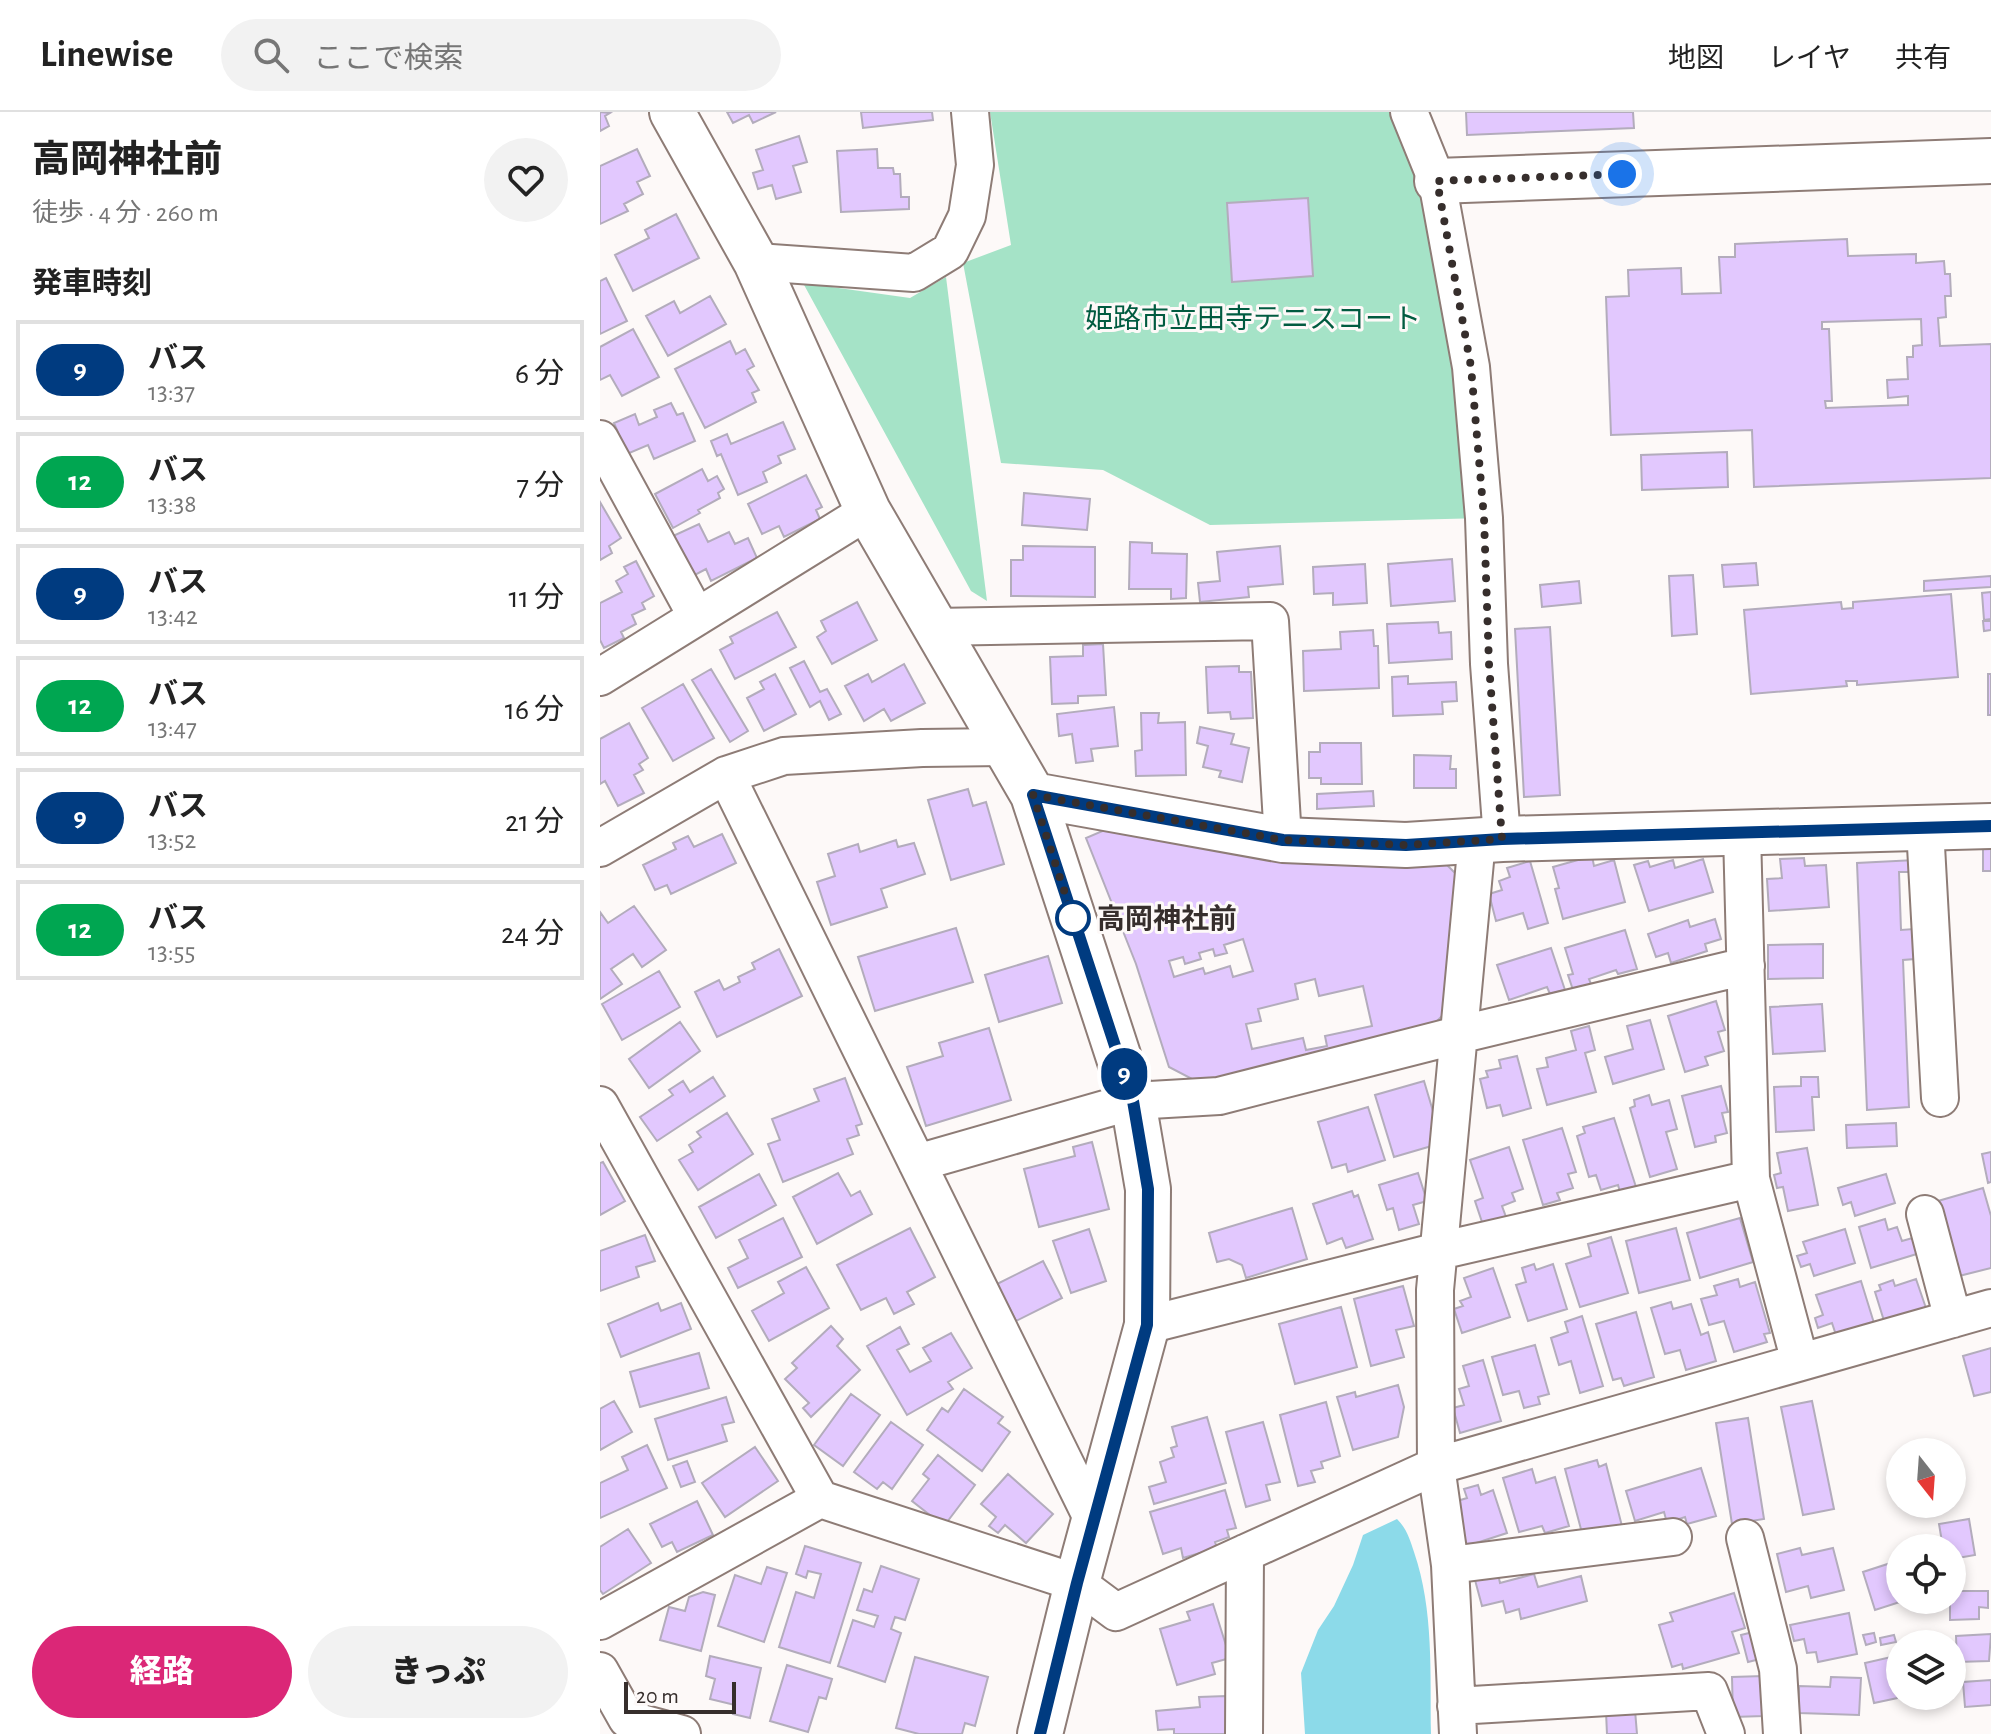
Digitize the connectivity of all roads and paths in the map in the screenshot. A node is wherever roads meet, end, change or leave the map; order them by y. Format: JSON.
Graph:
{"nodes":[{"id":1,"x":672,"y":112,"type":"edge"},
{"id":2,"x":970,"y":112,"type":"edge"},
{"id":3,"x":1409,"y":112,"type":"edge"},
{"id":4,"x":1991,"y":161,"type":"edge"},
{"id":5,"x":1437,"y":181,"type":"junction"},
{"id":6,"x":756,"y":262,"type":"junction"},
{"id":7,"x":600,"y":439,"type":"edge"},
{"id":8,"x":868,"y":511,"type":"junction"},
{"id":9,"x":697,"y":617,"type":"junction"},
{"id":10,"x":935,"y":627,"type":"junction"},
{"id":11,"x":600,"y":677,"type":"edge"},
{"id":12,"x":1004,"y":747,"type":"junction"},
{"id":13,"x":726,"y":775,"type":"junction"},
{"id":14,"x":1033,"y":795,"type":"junction"},
{"id":15,"x":1991,"y":826,"type":"edge"},
{"id":16,"x":1925,"y":828,"type":"junction"},
{"id":17,"x":1742,"y":833,"type":"junction"},
{"id":18,"x":1283,"y":840,"type":"junction"},
{"id":19,"x":1489,"y":840,"type":"junction"},
{"id":20,"x":600,"y":848,"type":"edge"},
{"id":21,"x":1746,"y":966,"type":"junction"},
{"id":22,"x":1458,"y":1035,"type":"junction"},
{"id":23,"x":1940,"y":1098,"type":"dead end"},
{"id":24,"x":1133,"y":1101,"type":"junction"},
{"id":25,"x":600,"y":1105,"type":"edge"},
{"id":26,"x":917,"y":1163,"type":"junction"},
{"id":27,"x":1751,"y":1179,"type":"junction"},
{"id":28,"x":1925,"y":1214,"type":"dead end"},
{"id":29,"x":1439,"y":1251,"type":"junction"},
{"id":30,"x":1991,"y":1308,"type":"edge"},
{"id":31,"x":1953,"y":1319,"type":"junction"},
{"id":32,"x":1147,"y":1325,"type":"junction"},
{"id":33,"x":1800,"y":1362,"type":"junction"},
{"id":34,"x":1436,"y":1466,"type":"junction"},
{"id":35,"x":820,"y":1499,"type":"junction"},
{"id":36,"x":1094,"y":1522,"type":"junction"},
{"id":37,"x":1673,"y":1537,"type":"dead end"},
{"id":38,"x":1745,"y":1538,"type":"dead end"},
{"id":39,"x":1245,"y":1553,"type":"junction"},
{"id":40,"x":1450,"y":1565,"type":"junction"},
{"id":41,"x":1077,"y":1583,"type":"junction"},
{"id":42,"x":600,"y":1621,"type":"edge"},
{"id":43,"x":600,"y":1671,"type":"edge"},
{"id":44,"x":1457,"y":1720,"type":"edge"},
{"id":45,"x":624,"y":1727,"type":"edge"},
{"id":46,"x":682,"y":1734,"type":"edge"},
{"id":47,"x":1040,"y":1734,"type":"edge"},
{"id":48,"x":1244,"y":1734,"type":"edge"},
{"id":49,"x":1726,"y":1734,"type":"edge"},
{"id":50,"x":1782,"y":1734,"type":"edge"}],
"edges":[{"from":1,"to":6,"type":"street"},
{"from":2,"to":6,"type":"street"},
{"from":3,"to":5,"type":"street"},
{"from":4,"to":5,"type":"street"},
{"from":5,"to":19,"type":"street"},
{"from":6,"to":8,"type":"street"},
{"from":7,"to":9,"type":"street"},
{"from":8,"to":9,"type":"street"},
{"from":8,"to":10,"type":"street"},
{"from":9,"to":11,"type":"street"},
{"from":10,"to":12,"type":"street"},
{"from":10,"to":18,"type":"street"},
{"from":12,"to":13,"type":"street"},
{"from":12,"to":14,"type":"street"},
{"from":13,"to":20,"type":"street"},
{"from":13,"to":26,"type":"street"},
{"from":14,"to":18,"type":"street"},
{"from":14,"to":24,"type":"street"},
{"from":15,"to":16,"type":"street"},
{"from":16,"to":17,"type":"street"},
{"from":16,"to":23,"type":"street"},
{"from":17,"to":19,"type":"street"},
{"from":17,"to":21,"type":"street"},
{"from":18,"to":19,"type":"street"},
{"from":19,"to":22,"type":"street"},
{"from":21,"to":22,"type":"street"},
{"from":21,"to":27,"type":"street"},
{"from":22,"to":24,"type":"street"},
{"from":22,"to":29,"type":"street"},
{"from":24,"to":26,"type":"street"},
{"from":24,"to":32,"type":"street"},
{"from":25,"to":35,"type":"street"},
{"from":26,"to":36,"type":"street"},
{"from":27,"to":29,"type":"street"},
{"from":27,"to":33,"type":"street"},
{"from":28,"to":31,"type":"street"},
{"from":29,"to":32,"type":"street"},
{"from":29,"to":34,"type":"street"},
{"from":30,"to":31,"type":"street"},
{"from":31,"to":33,"type":"street"},
{"from":32,"to":36,"type":"street"},
{"from":33,"to":34,"type":"street"},
{"from":34,"to":39,"type":"street"},
{"from":34,"to":40,"type":"street"},
{"from":35,"to":41,"type":"street"},
{"from":35,"to":42,"type":"street"},
{"from":36,"to":41,"type":"street"},
{"from":37,"to":40,"type":"street"},
{"from":38,"to":50,"type":"street"},
{"from":39,"to":41,"type":"street"},
{"from":39,"to":48,"type":"street"},
{"from":40,"to":44,"type":"street"},
{"from":41,"to":47,"type":"street"},
{"from":43,"to":45,"type":"street"},
{"from":44,"to":49,"type":"street"},
{"from":45,"to":46,"type":"street"}]}
